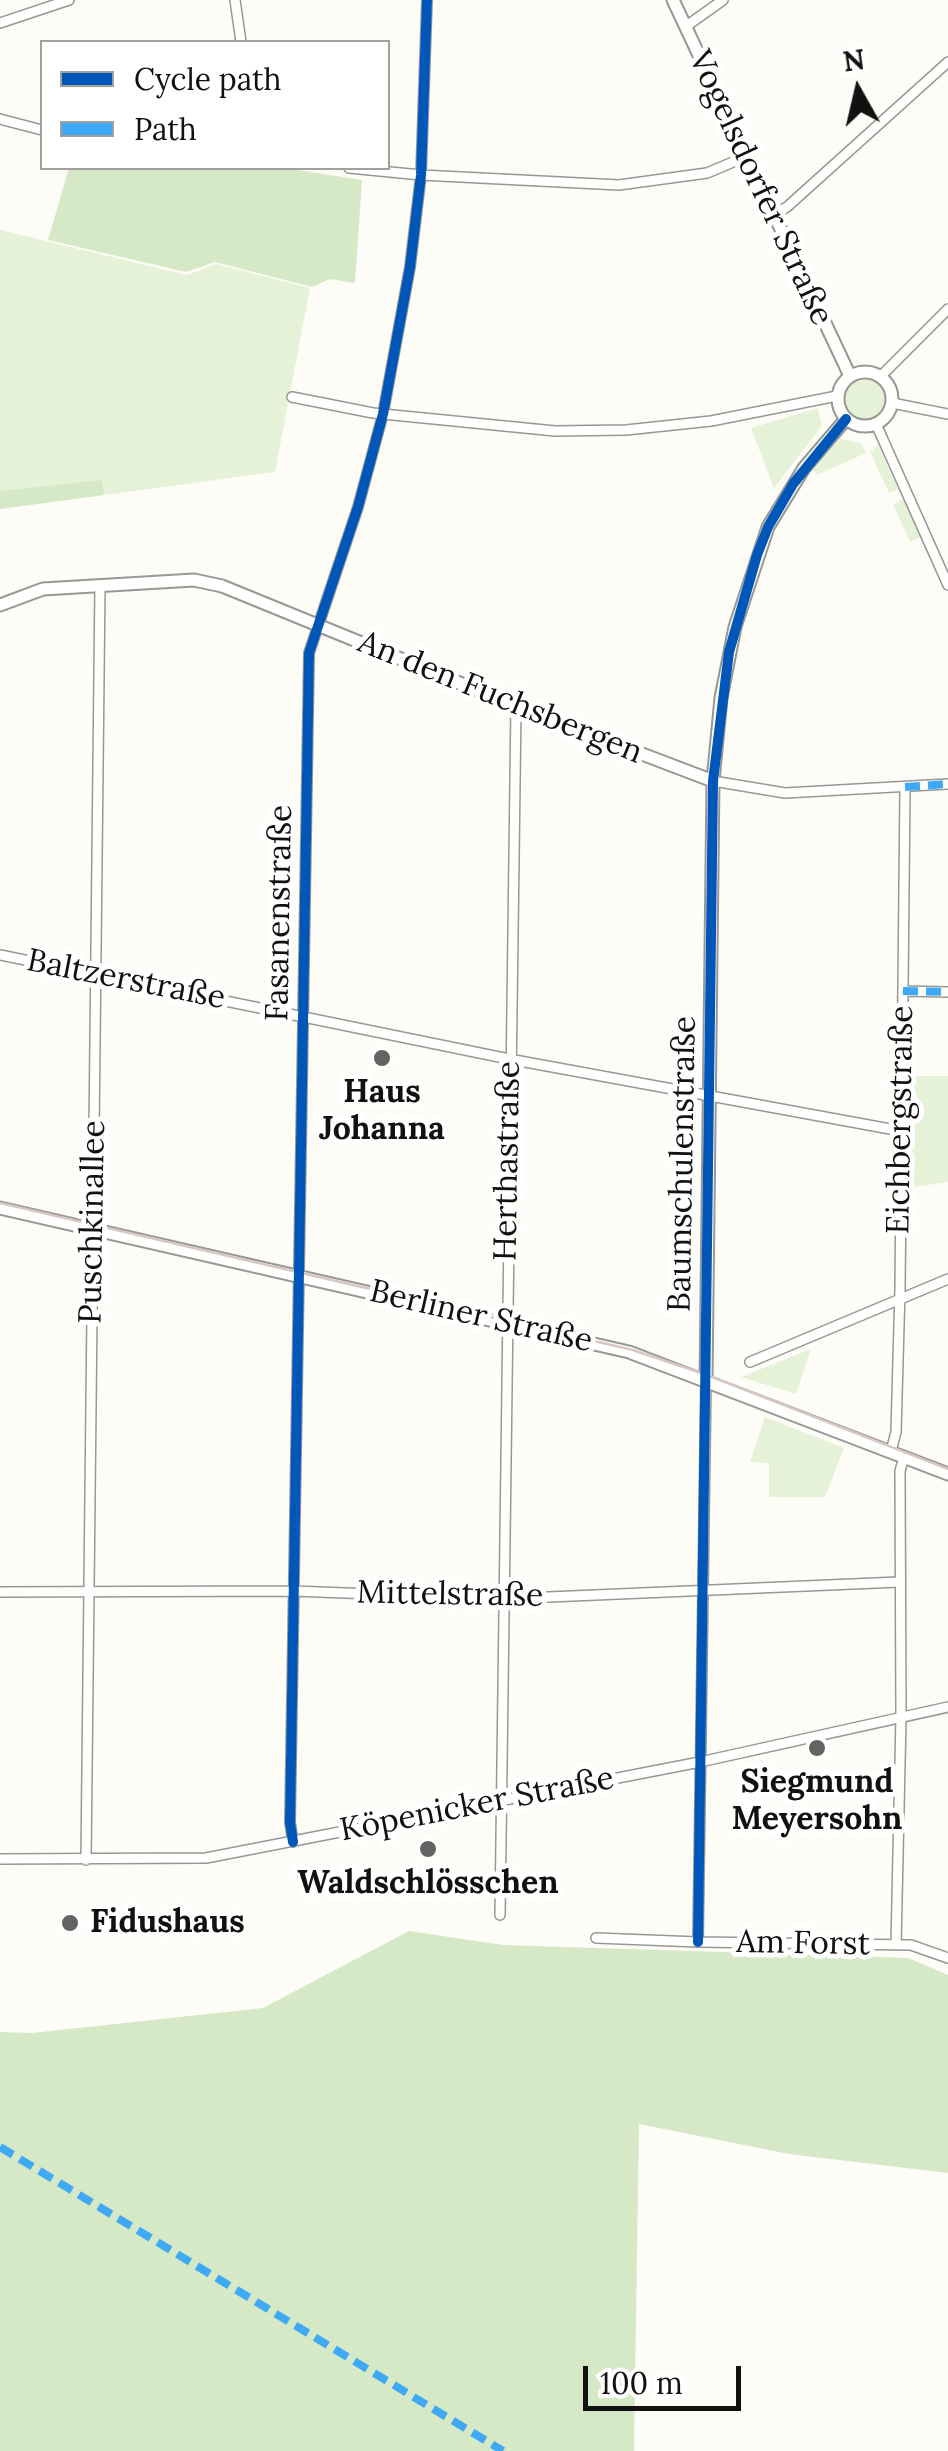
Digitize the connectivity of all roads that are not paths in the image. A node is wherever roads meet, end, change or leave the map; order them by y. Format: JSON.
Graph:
{"nodes":[{"id":1,"x":70,"y":0,"type":"edge"},
{"id":2,"x":235,"y":0,"type":"edge"},
{"id":3,"x":427,"y":0,"type":"edge"},
{"id":4,"x":672,"y":0,"type":"edge"},
{"id":5,"x":723,"y":0,"type":"edge"},
{"id":6,"x":0,"y":23,"type":"edge"},
{"id":7,"x":684,"y":26,"type":"junction"},
{"id":8,"x":241,"y":40,"type":"edge"},
{"id":9,"x":948,"y":62,"type":"edge"},
{"id":10,"x":0,"y":119,"type":"edge"},
{"id":11,"x":40,"y":129,"type":"edge"},
{"id":12,"x":745,"y":157,"type":"junction"},
{"id":13,"x":367,"y":170,"type":"edge"},
{"id":14,"x":421,"y":176,"type":"junction"},
{"id":15,"x":772,"y":215,"type":"junction"},
{"id":16,"x":948,"y":309,"type":"edge"},
{"id":17,"x":850,"y":376,"type":"junction"},
{"id":18,"x":880,"y":376,"type":"junction"},
{"id":19,"x":838,"y":396,"type":"junction"},
{"id":20,"x":292,"y":397,"type":"dead end"},
{"id":21,"x":892,"y":403,"type":"junction"},
{"id":22,"x":383,"y":414,"type":"junction"},
{"id":23,"x":948,"y":414,"type":"edge"},
{"id":24,"x":846,"y":419,"type":"junction"},
{"id":25,"x":876,"y":424,"type":"junction"},
{"id":26,"x":100,"y":585,"type":"junction"},
{"id":27,"x":948,"y":585,"type":"edge"},
{"id":28,"x":0,"y":605,"type":"edge"},
{"id":29,"x":320,"y":626,"type":"junction"},
{"id":30,"x":516,"y":706,"type":"junction"},
{"id":31,"x":713,"y":781,"type":"junction"},
{"id":32,"x":948,"y":784,"type":"edge"},
{"id":33,"x":905,"y":787,"type":"junction"},
{"id":34,"x":0,"y":954,"type":"edge"},
{"id":35,"x":96,"y":975,"type":"junction"},
{"id":36,"x":903,"y":991,"type":"junction"},
{"id":37,"x":948,"y":992,"type":"edge"},
{"id":38,"x":303,"y":1016,"type":"junction"},
{"id":39,"x":509,"y":1059,"type":"junction"},
{"id":40,"x":708,"y":1096,"type":"junction"},
{"id":41,"x":901,"y":1130,"type":"junction"},
{"id":42,"x":0,"y":1208,"type":"edge"},
{"id":43,"x":93,"y":1229,"type":"junction"},
{"id":44,"x":298,"y":1274,"type":"junction"},
{"id":45,"x":948,"y":1278,"type":"edge"},
{"id":46,"x":898,"y":1299,"type":"junction"},
{"id":47,"x":506,"y":1323,"type":"junction"},
{"id":48,"x":750,"y":1362,"type":"dead end"},
{"id":49,"x":706,"y":1380,"type":"junction"},
{"id":50,"x":891,"y":1452,"type":"junction"},
{"id":51,"x":904,"y":1457,"type":"junction"},
{"id":52,"x":948,"y":1474,"type":"edge"},
{"id":53,"x":899,"y":1582,"type":"junction"},
{"id":54,"x":704,"y":1590,"type":"junction"},
{"id":55,"x":0,"y":1592,"type":"edge"},
{"id":56,"x":293,"y":1592,"type":"junction"},
{"id":57,"x":88,"y":1594,"type":"junction"},
{"id":58,"x":502,"y":1599,"type":"junction"},
{"id":59,"x":948,"y":1706,"type":"edge"},
{"id":60,"x":902,"y":1718,"type":"junction"},
{"id":61,"x":700,"y":1762,"type":"junction"},
{"id":62,"x":501,"y":1799,"type":"junction"},
{"id":63,"x":294,"y":1842,"type":"junction"},
{"id":64,"x":0,"y":1859,"type":"edge"},
{"id":65,"x":86,"y":1860,"type":"junction"},
{"id":66,"x":500,"y":1915,"type":"dead end"},
{"id":67,"x":596,"y":1938,"type":"dead end"},
{"id":68,"x":698,"y":1942,"type":"junction"},
{"id":69,"x":896,"y":1946,"type":"junction"},
{"id":70,"x":948,"y":1958,"type":"edge"}],
"edges":[{"from":1,"to":6,"type":"street"},
{"from":2,"to":8,"type":"street"},
{"from":3,"to":14,"type":"street","name":"Fasanenstraße"},
{"from":4,"to":7,"type":"street","name":"Vogelsdorfer Straße"},
{"from":5,"to":7,"type":"street"},
{"from":7,"to":12,"type":"street","name":"Vogelsdorfer Straße"},
{"from":9,"to":15,"type":"street"},
{"from":10,"to":11,"type":"street"},
{"from":12,"to":14,"type":"street"},
{"from":12,"to":15,"type":"street","name":"Vogelsdorfer Straße"},
{"from":13,"to":14,"type":"street"},
{"from":14,"to":22,"type":"street","name":"Fasanenstraße"},
{"from":15,"to":17,"type":"street","name":"Vogelsdorfer Straße"},
{"from":16,"to":18,"type":"street"},
{"from":17,"to":18,"type":"street"},
{"from":17,"to":19,"type":"street"},
{"from":18,"to":21,"type":"street"},
{"from":19,"to":22,"type":"street"},
{"from":19,"to":24,"type":"street"},
{"from":20,"to":22,"type":"street"},
{"from":21,"to":23,"type":"street"},
{"from":21,"to":25,"type":"street"},
{"from":22,"to":29,"type":"street","name":"Fasanenstraße"},
{"from":24,"to":25,"type":"street"},
{"from":24,"to":31,"type":"street","name":"Baumschulenstraße"},
{"from":25,"to":27,"type":"street"},
{"from":26,"to":28,"type":"street","name":"An den Fuchsbergen"},
{"from":26,"to":29,"type":"street","name":"An den Fuchsbergen"},
{"from":26,"to":35,"type":"street","name":"Puschkinallee"},
{"from":29,"to":30,"type":"street","name":"An den Fuchsbergen"},
{"from":29,"to":38,"type":"street","name":"Fasanenstraße"},
{"from":30,"to":31,"type":"street","name":"An den Fuchsbergen"},
{"from":30,"to":39,"type":"street","name":"Herthastraße"},
{"from":31,"to":33,"type":"street","name":"An den Fuchsbergen"},
{"from":31,"to":40,"type":"street","name":"Baumschulenstraße"},
{"from":32,"to":33,"type":"street","name":"An den Fuchsbergen"},
{"from":33,"to":36,"type":"street","name":"Eichbergstraße"},
{"from":34,"to":35,"type":"street","name":"Baltzerstraße"},
{"from":35,"to":38,"type":"street","name":"Baltzerstraße"},
{"from":35,"to":43,"type":"street","name":"Puschkinallee"},
{"from":36,"to":37,"type":"street"},
{"from":36,"to":41,"type":"street","name":"Eichbergstraße"},
{"from":38,"to":39,"type":"street","name":"Baltzerstraße"},
{"from":38,"to":44,"type":"street","name":"Fasanenstraße"},
{"from":39,"to":40,"type":"street","name":"Baltzerstraße"},
{"from":39,"to":47,"type":"street","name":"Herthastraße"},
{"from":40,"to":41,"type":"street","name":"Baltzerstraße"},
{"from":40,"to":49,"type":"street","name":"Baumschulenstraße"},
{"from":41,"to":46,"type":"street","name":"Eichbergstraße"},
{"from":42,"to":43,"type":"street","name":"Berliner Straße"},
{"from":43,"to":44,"type":"street","name":"Berliner Straße"},
{"from":43,"to":57,"type":"street","name":"Puschkinallee"},
{"from":44,"to":47,"type":"street","name":"Berliner Straße"},
{"from":44,"to":56,"type":"street","name":"Fasanenstraße"},
{"from":45,"to":46,"type":"street"},
{"from":46,"to":48,"type":"street"},
{"from":46,"to":50,"type":"street","name":"Eichbergstraße"},
{"from":47,"to":49,"type":"street","name":"Berliner Straße"},
{"from":47,"to":58,"type":"street","name":"Herthastraße"},
{"from":49,"to":50,"type":"street","name":"Berliner Straße"},
{"from":49,"to":54,"type":"street","name":"Baumschulenstraße"},
{"from":50,"to":51,"type":"street","name":"Berliner Straße"},
{"from":51,"to":52,"type":"street","name":"Berliner Straße"},
{"from":51,"to":53,"type":"street"},
{"from":53,"to":54,"type":"street","name":"Mittelstraße"},
{"from":53,"to":60,"type":"street"},
{"from":54,"to":58,"type":"street","name":"Mittelstraße"},
{"from":54,"to":61,"type":"street","name":"Baumschulenstraße"},
{"from":55,"to":57,"type":"street","name":"Mittelstraße"},
{"from":56,"to":57,"type":"street","name":"Mittelstraße"},
{"from":56,"to":58,"type":"street","name":"Mittelstraße"},
{"from":56,"to":63,"type":"street","name":"Fasanenstraße"},
{"from":57,"to":65,"type":"street","name":"Puschkinallee"},
{"from":58,"to":62,"type":"street","name":"Herthastraße"},
{"from":59,"to":60,"type":"street","name":"Köpenicker Straße"},
{"from":60,"to":61,"type":"street","name":"Köpenicker Straße"},
{"from":60,"to":69,"type":"street"},
{"from":61,"to":62,"type":"street","name":"Köpenicker Straße"},
{"from":61,"to":68,"type":"street","name":"Baumschulenstraße"},
{"from":62,"to":63,"type":"street","name":"Köpenicker Straße"},
{"from":62,"to":66,"type":"street","name":"Herthastraße"},
{"from":63,"to":65,"type":"street","name":"Köpenicker Straße"},
{"from":64,"to":65,"type":"street","name":"Köpenicker Straße"},
{"from":67,"to":68,"type":"street","name":"Am Forst"},
{"from":68,"to":69,"type":"street","name":"Am Forst"},
{"from":69,"to":70,"type":"street","name":"Am Forst"}]}
